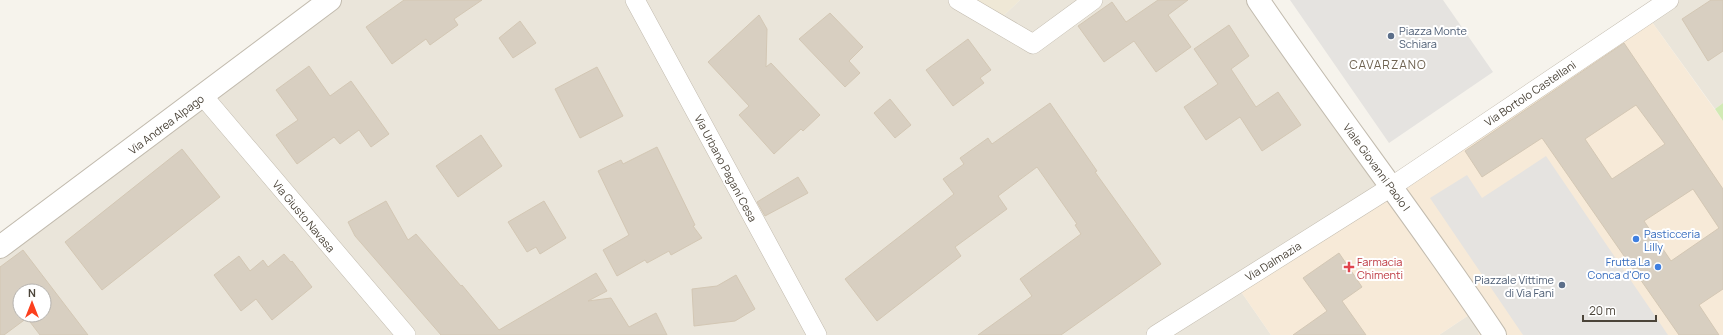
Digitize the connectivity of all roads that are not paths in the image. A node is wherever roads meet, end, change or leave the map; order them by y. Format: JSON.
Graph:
{"nodes":[{"id":1,"x":330,"y":0,"type":"edge"},
{"id":2,"x":635,"y":0,"type":"edge"},
{"id":3,"x":958,"y":0,"type":"edge"},
{"id":4,"x":1092,"y":0,"type":"edge"},
{"id":5,"x":1258,"y":0,"type":"edge"},
{"id":6,"x":1669,"y":0,"type":"edge"},
{"id":7,"x":203,"y":96,"type":"junction"},
{"id":8,"x":1391,"y":187,"type":"junction"},
{"id":9,"x":0,"y":247,"type":"edge"},
{"id":10,"x":406,"y":335,"type":"edge"},
{"id":11,"x":817,"y":335,"type":"edge"},
{"id":12,"x":1156,"y":335,"type":"edge"},
{"id":13,"x":1495,"y":335,"type":"edge"}],
"edges":[{"from":1,"to":7,"type":"street","name":"Via Andrea Alpago"},
{"from":2,"to":11,"type":"street","name":"Via Urbano Pagani Cesa"},
{"from":3,"to":4,"type":"street"},
{"from":5,"to":8,"type":"street","name":"Viale Giovanni Paolo I"},
{"from":6,"to":8,"type":"street","name":"Via Bortolo Castellani"},
{"from":7,"to":9,"type":"street","name":"Via Andrea Alpago"},
{"from":7,"to":10,"type":"street","name":"Via Giusto Navasa"},
{"from":8,"to":12,"type":"street","name":"Via Dalmazia"},
{"from":8,"to":13,"type":"street","name":"Viale Giovanni Paolo I"}]}
